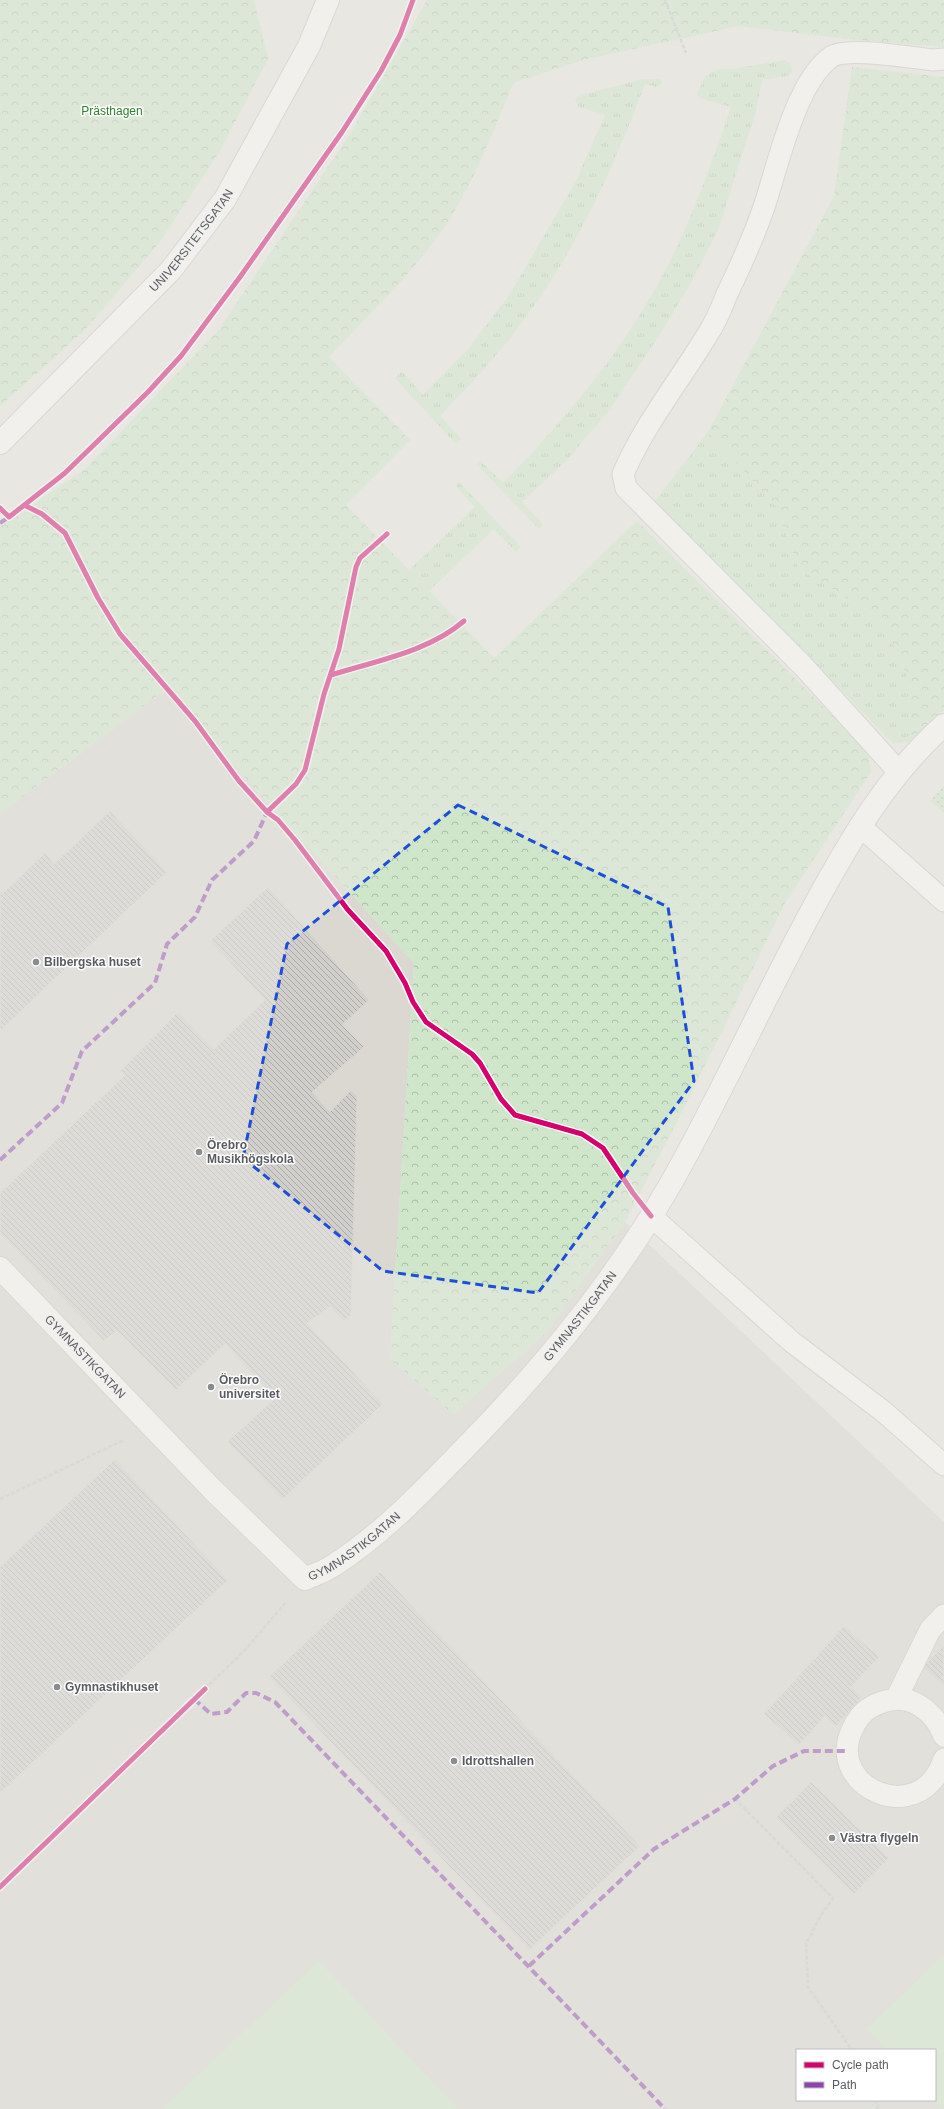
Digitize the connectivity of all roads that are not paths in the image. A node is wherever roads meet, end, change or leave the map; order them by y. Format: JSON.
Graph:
{"nodes":[{"id":1,"x":328,"y":0,"type":"edge"},
{"id":2,"x":944,"y":59,"type":"edge"},
{"id":3,"x":0,"y":443,"type":"edge"},
{"id":4,"x":944,"y":725,"type":"edge"},
{"id":5,"x":899,"y":772,"type":"junction"},
{"id":6,"x":860,"y":826,"type":"junction"},
{"id":7,"x":944,"y":901,"type":"edge"},
{"id":8,"x":651,"y":1216,"type":"junction"},
{"id":9,"x":0,"y":1268,"type":"edge"},
{"id":10,"x":944,"y":1465,"type":"edge"},
{"id":11,"x":944,"y":1615,"type":"edge"},
{"id":12,"x":896,"y":1700,"type":"junction"},
{"id":13,"x":944,"y":1736,"type":"edge"},
{"id":14,"x":944,"y":1760,"type":"edge"}],
"edges":[{"from":1,"to":3,"type":"street","name":"UNIVERSITETSGATAN"},
{"from":2,"to":5,"type":"lane"},
{"from":4,"to":5,"type":"street","name":"GYMNASTIKGATAN"},
{"from":5,"to":6,"type":"street","name":"GYMNASTIKGATAN"},
{"from":6,"to":7,"type":"lane"},
{"from":6,"to":8,"type":"street","name":"GYMNASTIKGATAN"},
{"from":8,"to":9,"type":"street","name":"GYMNASTIKGATAN"},
{"from":8,"to":10,"type":"lane"},
{"from":11,"to":12,"type":"lane"},
{"from":12,"to":13,"type":"lane"},
{"from":12,"to":14,"type":"lane"}]}
